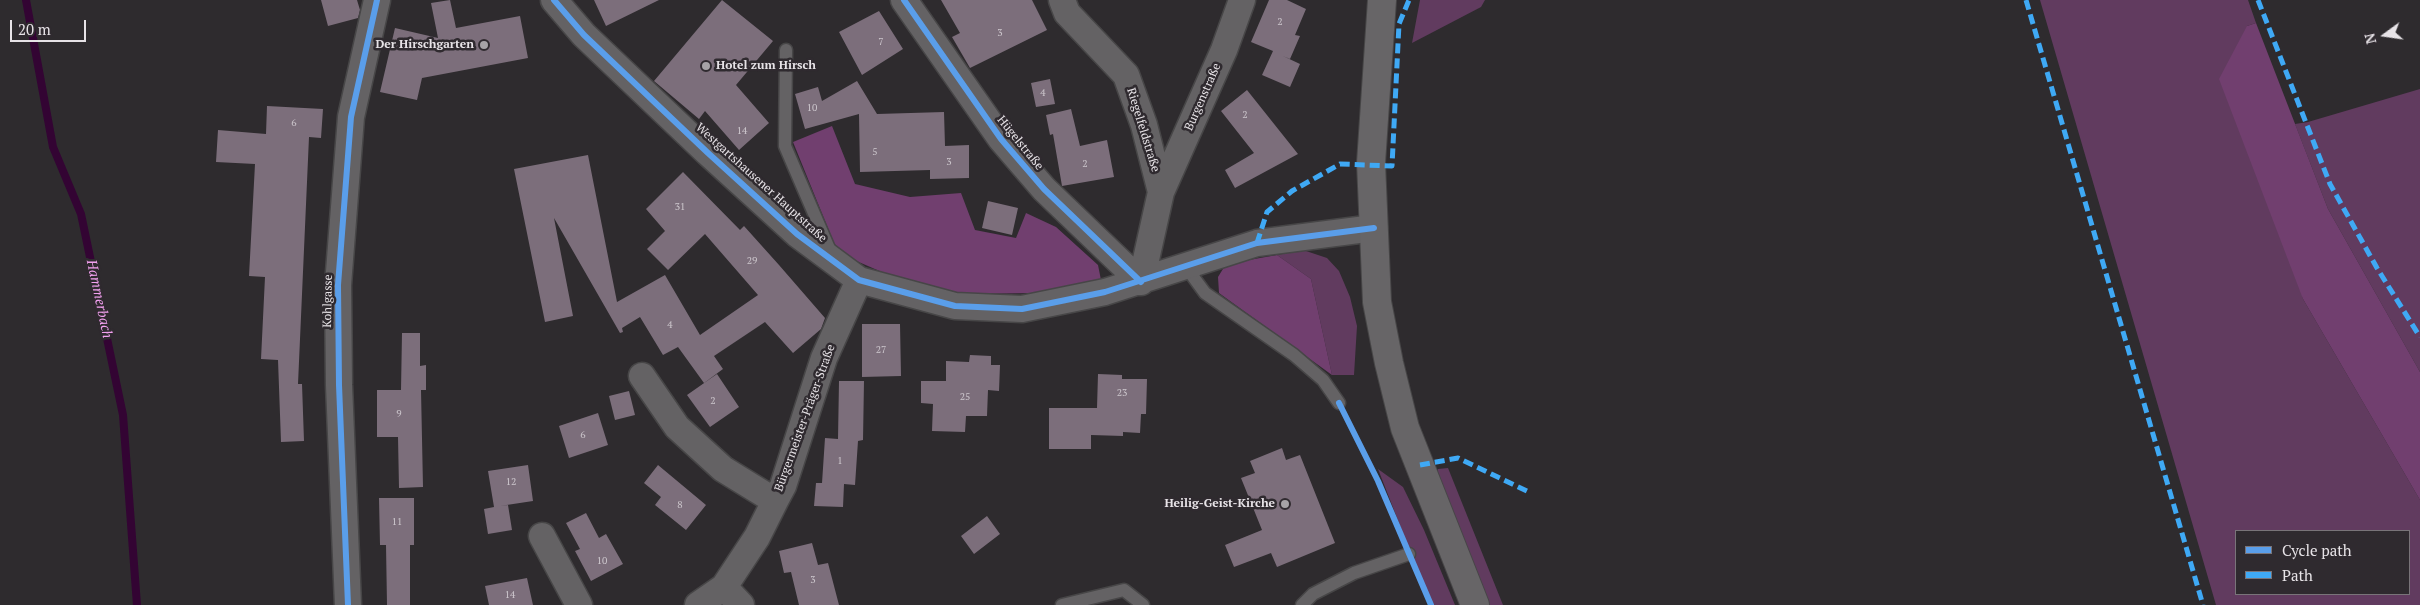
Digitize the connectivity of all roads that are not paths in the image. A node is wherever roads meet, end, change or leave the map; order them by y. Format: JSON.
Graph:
{"nodes":[{"id":1,"x":377,"y":0,"type":"edge"},
{"id":2,"x":554,"y":0,"type":"edge"},
{"id":3,"x":904,"y":0,"type":"edge"},
{"id":4,"x":1062,"y":0,"type":"edge"},
{"id":5,"x":1242,"y":0,"type":"edge"},
{"id":6,"x":1382,"y":0,"type":"edge"},
{"id":7,"x":786,"y":50,"type":"dead end"},
{"id":8,"x":1161,"y":192,"type":"junction"},
{"id":9,"x":1374,"y":228,"type":"junction"},
{"id":10,"x":836,"y":264,"type":"junction"},
{"id":11,"x":1186,"y":267,"type":"junction"},
{"id":12,"x":859,"y":280,"type":"junction"},
{"id":13,"x":1141,"y":282,"type":"junction"},
{"id":14,"x":642,"y":376,"type":"dead end"},
{"id":15,"x":1339,"y":404,"type":"dead end"},
{"id":16,"x":775,"y":501,"type":"junction"},
{"id":17,"x":542,"y":536,"type":"dead end"},
{"id":18,"x":1409,"y":554,"type":"dead end"},
{"id":19,"x":732,"y":596,"type":"edge"},
{"id":20,"x":348,"y":605,"type":"edge"},
{"id":21,"x":579,"y":605,"type":"edge"},
{"id":22,"x":698,"y":605,"type":"edge"},
{"id":23,"x":1062,"y":605,"type":"edge"},
{"id":24,"x":1143,"y":605,"type":"edge"},
{"id":25,"x":1302,"y":605,"type":"edge"},
{"id":26,"x":1474,"y":605,"type":"edge"}],
"edges":[{"from":1,"to":20,"type":"street","name":"Kohlgasse"},
{"from":2,"to":10,"type":"street","name":"Westgartshausener Hauptstraße"},
{"from":3,"to":13,"type":"street","name":"Hügelstraße"},
{"from":4,"to":8,"type":"street","name":"Riegelfeldstraße"},
{"from":5,"to":8,"type":"street","name":"Burgenstraße"},
{"from":6,"to":9,"type":"main road"},
{"from":7,"to":10,"type":"lane"},
{"from":8,"to":13,"type":"street","name":"Riegelfeldstraße"},
{"from":9,"to":11,"type":"street","name":"Westgartshausener Hauptstraße"},
{"from":9,"to":26,"type":"main road"},
{"from":10,"to":12,"type":"street","name":"Westgartshausener Hauptstraße"},
{"from":11,"to":13,"type":"street","name":"Westgartshausener Hauptstraße"},
{"from":11,"to":15,"type":"lane"},
{"from":12,"to":13,"type":"street","name":"Westgartshausener Hauptstraße"},
{"from":12,"to":16,"type":"street","name":"Bürgermeister-Präger-Straße"},
{"from":14,"to":16,"type":"street","name":"Bürgermeister-Präger-Straße"},
{"from":16,"to":19,"type":"street","name":"Bürgermeister-Präger-Straße"},
{"from":17,"to":21,"type":"street"},
{"from":18,"to":25,"type":"lane"},
{"from":19,"to":22,"type":"street","name":"Bürgermeister-Präger-Straße"},
{"from":23,"to":24,"type":"lane"}]}
